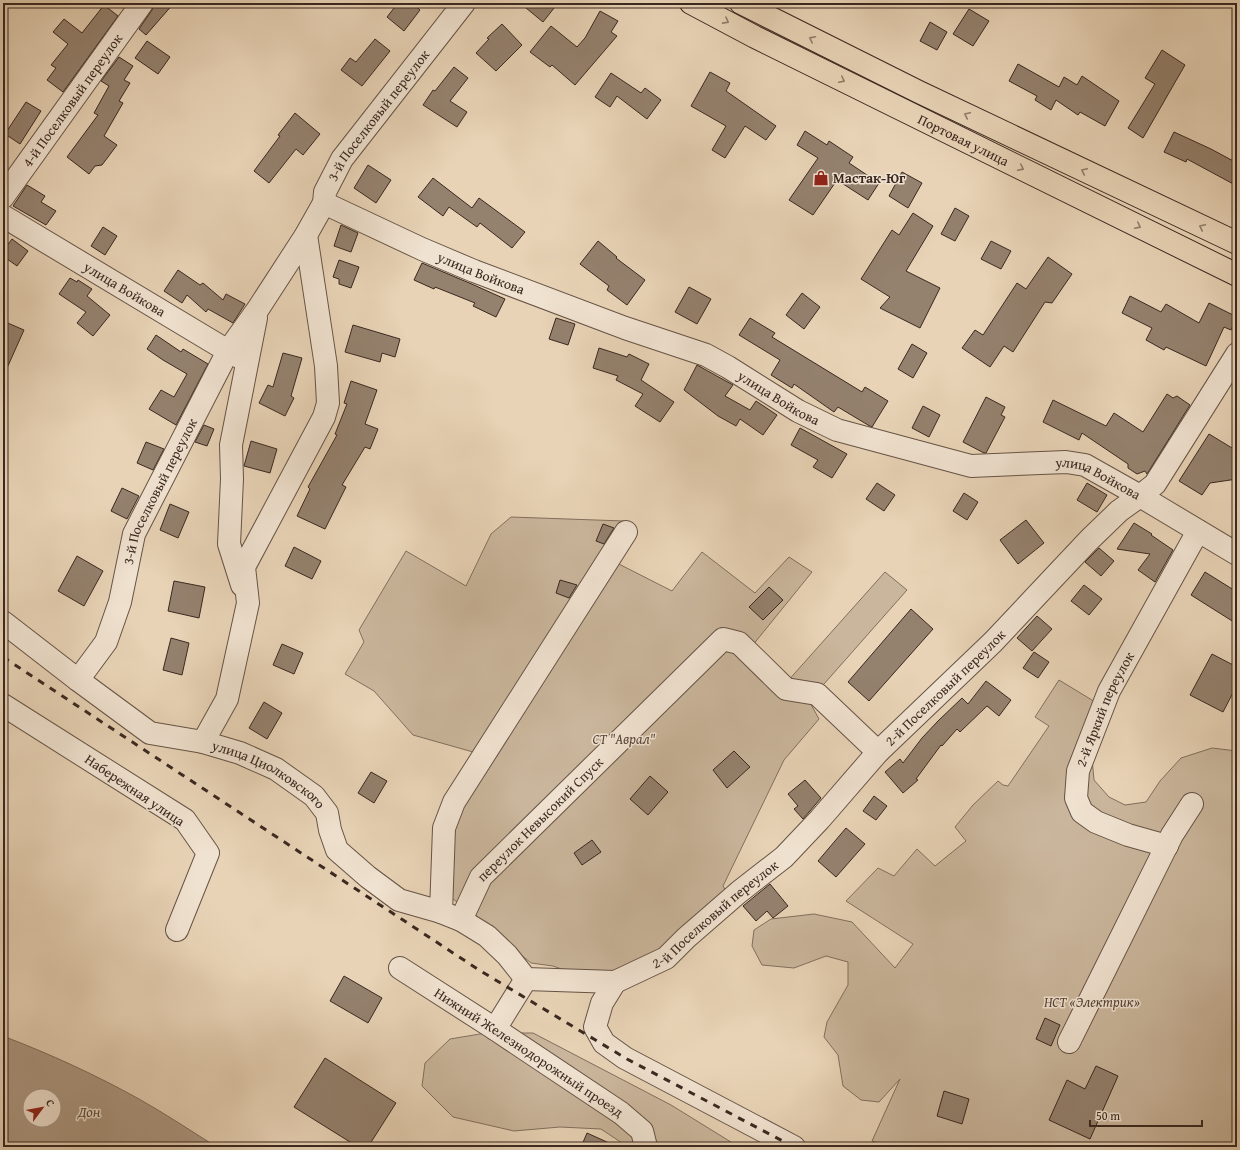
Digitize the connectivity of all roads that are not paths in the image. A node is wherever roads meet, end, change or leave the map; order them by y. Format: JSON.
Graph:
{"nodes":[{"id":1,"x":464,"y":3,"type":"edge"},
{"id":2,"x":691,"y":3,"type":"edge"},
{"id":3,"x":741,"y":3,"type":"edge"},
{"id":4,"x":133,"y":6,"type":"edge"},
{"id":5,"x":3,"y":197,"type":"edge"},
{"id":6,"x":324,"y":203,"type":"junction"},
{"id":7,"x":3,"y":216,"type":"edge"},
{"id":8,"x":306,"y":235,"type":"junction"},
{"id":9,"x":1237,"y":243,"type":"edge"},
{"id":10,"x":1237,"y":275,"type":"edge"},
{"id":11,"x":258,"y":309,"type":"junction"},
{"id":12,"x":228,"y":352,"type":"junction"},
{"id":13,"x":1237,"y":354,"type":"edge"},
{"id":14,"x":247,"y":361,"type":"junction"},
{"id":15,"x":1140,"y":496,"type":"junction"},
{"id":16,"x":1198,"y":531,"type":"junction"},
{"id":17,"x":626,"y":532,"type":"dead end"},
{"id":18,"x":1237,"y":554,"type":"edge"},
{"id":19,"x":248,"y":603,"type":"junction"},
{"id":20,"x":3,"y":622,"type":"edge"},
{"id":21,"x":78,"y":680,"type":"junction"},
{"id":22,"x":3,"y":705,"type":"edge"},
{"id":23,"x":203,"y":742,"type":"junction"},
{"id":24,"x":878,"y":752,"type":"junction"},
{"id":25,"x":1192,"y":804,"type":"dead end"},
{"id":26,"x":1167,"y":846,"type":"junction"},
{"id":27,"x":441,"y":912,"type":"junction"},
{"id":28,"x":461,"y":920,"type":"junction"},
{"id":29,"x":177,"y":930,"type":"dead end"},
{"id":30,"x":400,"y":968,"type":"dead end"},
{"id":31,"x":526,"y":979,"type":"junction"},
{"id":32,"x":615,"y":982,"type":"junction"},
{"id":33,"x":495,"y":1029,"type":"junction"},
{"id":34,"x":1069,"y":1042,"type":"dead end"},
{"id":35,"x":646,"y":1147,"type":"edge"},
{"id":36,"x":794,"y":1147,"type":"edge"}],
"edges":[{"from":1,"to":6,"type":"street","name":"3-й Поселковый переулок"},
{"from":2,"to":10,"type":"main road","name":"Портовая улица","one_way":true},
{"from":9,"to":3,"type":"main road","name":"Портовая улица","one_way":true},
{"from":4,"to":5,"type":"street","name":"4-й Поселковый переулок"},
{"from":6,"to":8,"type":"street","name":"3-й Поселковый переулок"},
{"from":6,"to":15,"type":"street","name":"улица Войкова"},
{"from":7,"to":12,"type":"street","name":"улица Войкова"},
{"from":8,"to":11,"type":"street","name":"3-й Поселковый переулок"},
{"from":8,"to":19,"type":"street"},
{"from":11,"to":12,"type":"street","name":"3-й Поселковый переулок"},
{"from":11,"to":14,"type":"street","name":"3-й Поселковый переулок"},
{"from":12,"to":14,"type":"street","name":"улица Войкова"},
{"from":12,"to":21,"type":"street","name":"3-й Поселковый переулок"},
{"from":13,"to":15,"type":"street","name":"2-й Поселковый переулок"},
{"from":14,"to":19,"type":"street","name":"3-й Поселковый переулок"},
{"from":15,"to":16,"type":"street","name":"улица Войкова"},
{"from":15,"to":24,"type":"street","name":"2-й Поселковый переулок"},
{"from":16,"to":18,"type":"street","name":"улица Войкова"},
{"from":16,"to":26,"type":"street","name":"2-й Яркий переулок"},
{"from":17,"to":27,"type":"street"},
{"from":19,"to":23,"type":"street"},
{"from":20,"to":21,"type":"street","name":"улица Циолковского"},
{"from":21,"to":23,"type":"street","name":"улица Циолковского"},
{"from":22,"to":29,"type":"street","name":"Набережная улица"},
{"from":23,"to":27,"type":"street","name":"улица Циолковского"},
{"from":24,"to":28,"type":"street","name":"переулок Невысокий Спуск"},
{"from":24,"to":32,"type":"street","name":"2-й Поселковый переулок"},
{"from":25,"to":26,"type":"street"},
{"from":26,"to":34,"type":"street"},
{"from":27,"to":28,"type":"street","name":"улица Циолковского"},
{"from":28,"to":31,"type":"street","name":"улица Циолковского"},
{"from":30,"to":33,"type":"street","name":"Нижний Железнодорожный проезд"},
{"from":31,"to":32,"type":"street"},
{"from":31,"to":33,"type":"street"},
{"from":32,"to":36,"type":"street"},
{"from":33,"to":35,"type":"street","name":"Нижний Железнодорожный проезд"}]}
